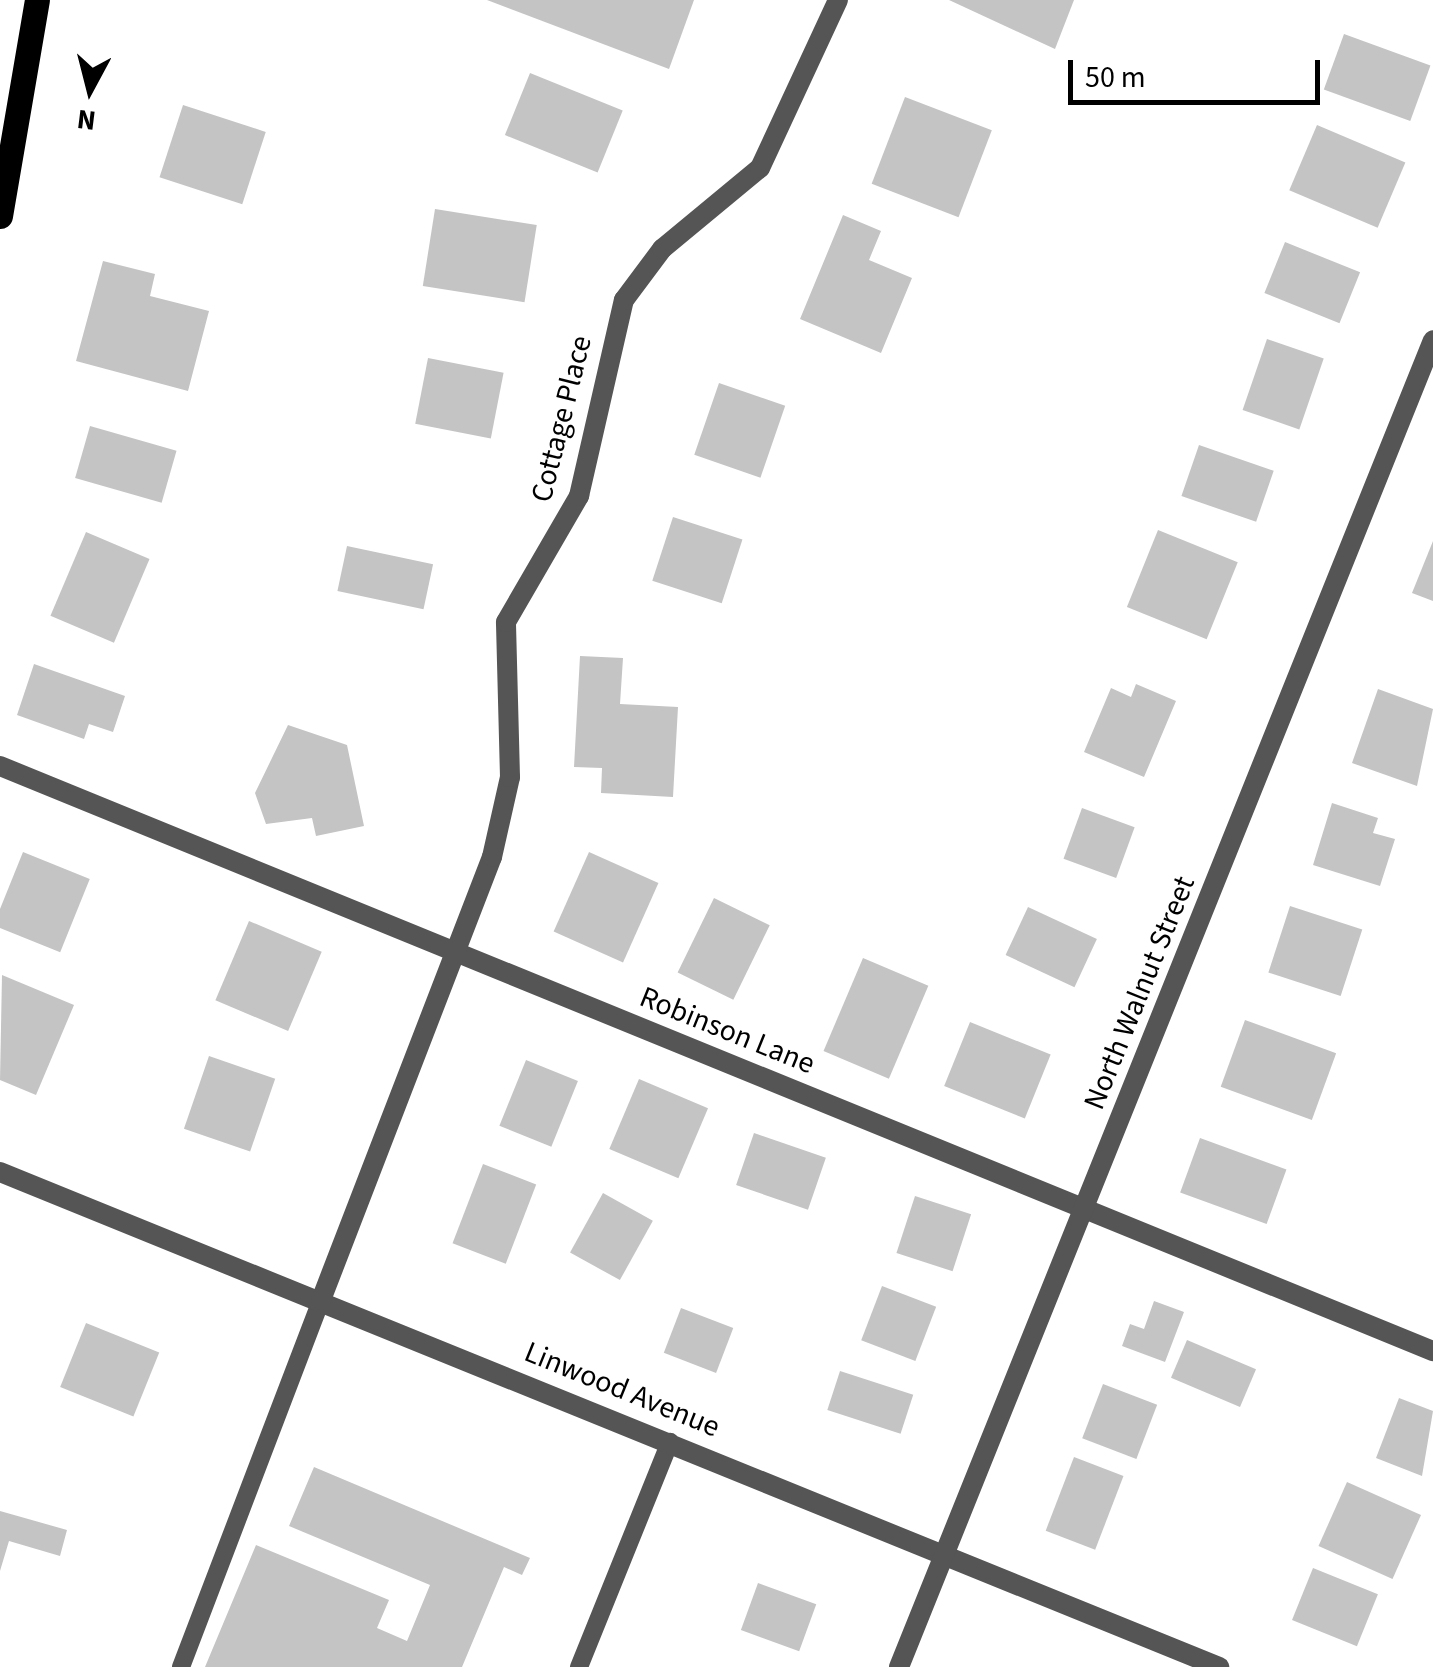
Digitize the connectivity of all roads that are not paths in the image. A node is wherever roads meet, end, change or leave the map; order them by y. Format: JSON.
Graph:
{"nodes":[{"id":1,"x":37,"y":0,"type":"edge"},
{"id":2,"x":838,"y":0,"type":"edge"},
{"id":3,"x":0,"y":216,"type":"edge"},
{"id":4,"x":1433,"y":340,"type":"edge"},
{"id":5,"x":0,"y":766,"type":"edge"},
{"id":6,"x":455,"y":953,"type":"junction"},
{"id":7,"x":0,"y":1172,"type":"edge"},
{"id":8,"x":1086,"y":1210,"type":"junction"},
{"id":9,"x":322,"y":1300,"type":"junction"},
{"id":10,"x":1433,"y":1351,"type":"edge"},
{"id":11,"x":670,"y":1442,"type":"junction"},
{"id":12,"x":945,"y":1554,"type":"junction"},
{"id":13,"x":181,"y":1667,"type":"edge"},
{"id":14,"x":579,"y":1667,"type":"edge"},
{"id":15,"x":899,"y":1667,"type":"edge"},
{"id":16,"x":1220,"y":1667,"type":"edge"}],
"edges":[{"from":1,"to":3,"type":"main road"},
{"from":2,"to":6,"type":"street","name":"Cottage Place"},
{"from":4,"to":8,"type":"street","name":"North Walnut Street"},
{"from":5,"to":6,"type":"street","name":"Robinson Lane"},
{"from":6,"to":8,"type":"street","name":"Robinson Lane"},
{"from":6,"to":9,"type":"street","name":"Cottage Place"},
{"from":7,"to":9,"type":"street","name":"Linwood Avenue"},
{"from":8,"to":10,"type":"street","name":"Robinson Lane"},
{"from":8,"to":12,"type":"street","name":"North Walnut Street"},
{"from":9,"to":11,"type":"street","name":"Linwood Avenue"},
{"from":9,"to":13,"type":"lane"},
{"from":11,"to":12,"type":"street","name":"Linwood Avenue"},
{"from":11,"to":14,"type":"lane"},
{"from":12,"to":15,"type":"street","name":"North Walnut Street"},
{"from":12,"to":16,"type":"street","name":"Linwood Avenue"}]}
